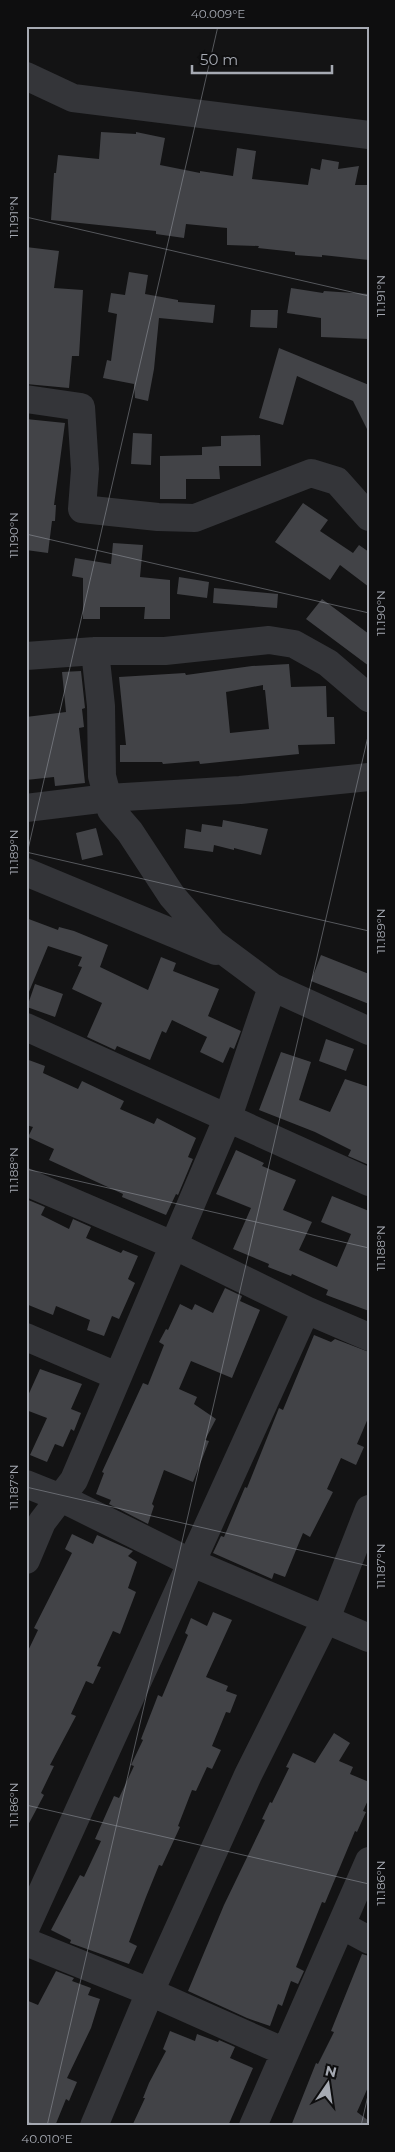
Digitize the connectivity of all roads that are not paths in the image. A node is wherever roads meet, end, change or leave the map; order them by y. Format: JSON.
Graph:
{"nodes":[{"id":1,"x":26,"y":76,"type":"edge"},
{"id":2,"x":369,"y":135,"type":"edge"},
{"id":3,"x":26,"y":399,"type":"edge"},
{"id":4,"x":369,"y":518,"type":"edge"},
{"id":5,"x":95,"y":651,"type":"junction"},
{"id":6,"x":26,"y":656,"type":"edge"},
{"id":7,"x":369,"y":698,"type":"edge"},
{"id":8,"x":369,"y":777,"type":"edge"},
{"id":9,"x":108,"y":798,"type":"junction"},
{"id":10,"x":26,"y":808,"type":"edge"},
{"id":11,"x":26,"y":872,"type":"edge"},
{"id":12,"x":233,"y":958,"type":"junction"},
{"id":13,"x":272,"y":987,"type":"junction"},
{"id":14,"x":26,"y":1027,"type":"edge"},
{"id":15,"x":369,"y":1031,"type":"edge"},
{"id":16,"x":228,"y":1117,"type":"junction"},
{"id":17,"x":26,"y":1182,"type":"edge"},
{"id":18,"x":369,"y":1182,"type":"edge"},
{"id":19,"x":172,"y":1245,"type":"junction"},
{"id":20,"x":306,"y":1310,"type":"junction"},
{"id":21,"x":26,"y":1337,"type":"edge"},
{"id":22,"x":369,"y":1337,"type":"edge"},
{"id":23,"x":117,"y":1376,"type":"junction"},
{"id":24,"x":26,"y":1484,"type":"edge"},
{"id":25,"x":61,"y":1498,"type":"junction"},
{"id":26,"x":369,"y":1509,"type":"edge"},
{"id":27,"x":26,"y":1560,"type":"edge"},
{"id":28,"x":190,"y":1562,"type":"junction"},
{"id":29,"x":326,"y":1619,"type":"junction"},
{"id":30,"x":369,"y":1638,"type":"edge"},
{"id":31,"x":369,"y":1862,"type":"edge"},
{"id":32,"x":341,"y":1925,"type":"junction"},
{"id":33,"x":26,"y":1927,"type":"edge"},
{"id":34,"x":369,"y":1940,"type":"edge"},
{"id":35,"x":26,"y":1942,"type":"edge"},
{"id":36,"x":150,"y":1992,"type":"junction"},
{"id":37,"x":285,"y":2052,"type":"junction"},
{"id":38,"x":94,"y":2126,"type":"edge"},
{"id":39,"x":253,"y":2126,"type":"edge"}],
"edges":[{"from":1,"to":2,"type":"street"},
{"from":3,"to":4,"type":"street"},
{"from":5,"to":6,"type":"street"},
{"from":5,"to":7,"type":"street"},
{"from":5,"to":9,"type":"street"},
{"from":8,"to":9,"type":"street"},
{"from":9,"to":10,"type":"street"},
{"from":9,"to":12,"type":"street"},
{"from":11,"to":12,"type":"street"},
{"from":12,"to":13,"type":"street"},
{"from":13,"to":15,"type":"street"},
{"from":13,"to":16,"type":"street"},
{"from":14,"to":16,"type":"street"},
{"from":16,"to":18,"type":"street"},
{"from":16,"to":19,"type":"street"},
{"from":17,"to":19,"type":"street"},
{"from":19,"to":20,"type":"street"},
{"from":19,"to":23,"type":"street"},
{"from":20,"to":22,"type":"street"},
{"from":20,"to":28,"type":"street"},
{"from":21,"to":23,"type":"street"},
{"from":23,"to":25,"type":"street"},
{"from":24,"to":25,"type":"street"},
{"from":25,"to":27,"type":"street"},
{"from":25,"to":28,"type":"street"},
{"from":26,"to":29,"type":"street"},
{"from":28,"to":29,"type":"street"},
{"from":28,"to":33,"type":"street"},
{"from":29,"to":30,"type":"street"},
{"from":29,"to":36,"type":"street"},
{"from":31,"to":32,"type":"street"},
{"from":32,"to":34,"type":"street"},
{"from":32,"to":37,"type":"street"},
{"from":35,"to":36,"type":"street"},
{"from":36,"to":37,"type":"street"},
{"from":36,"to":38,"type":"street"},
{"from":37,"to":39,"type":"street"}]}
